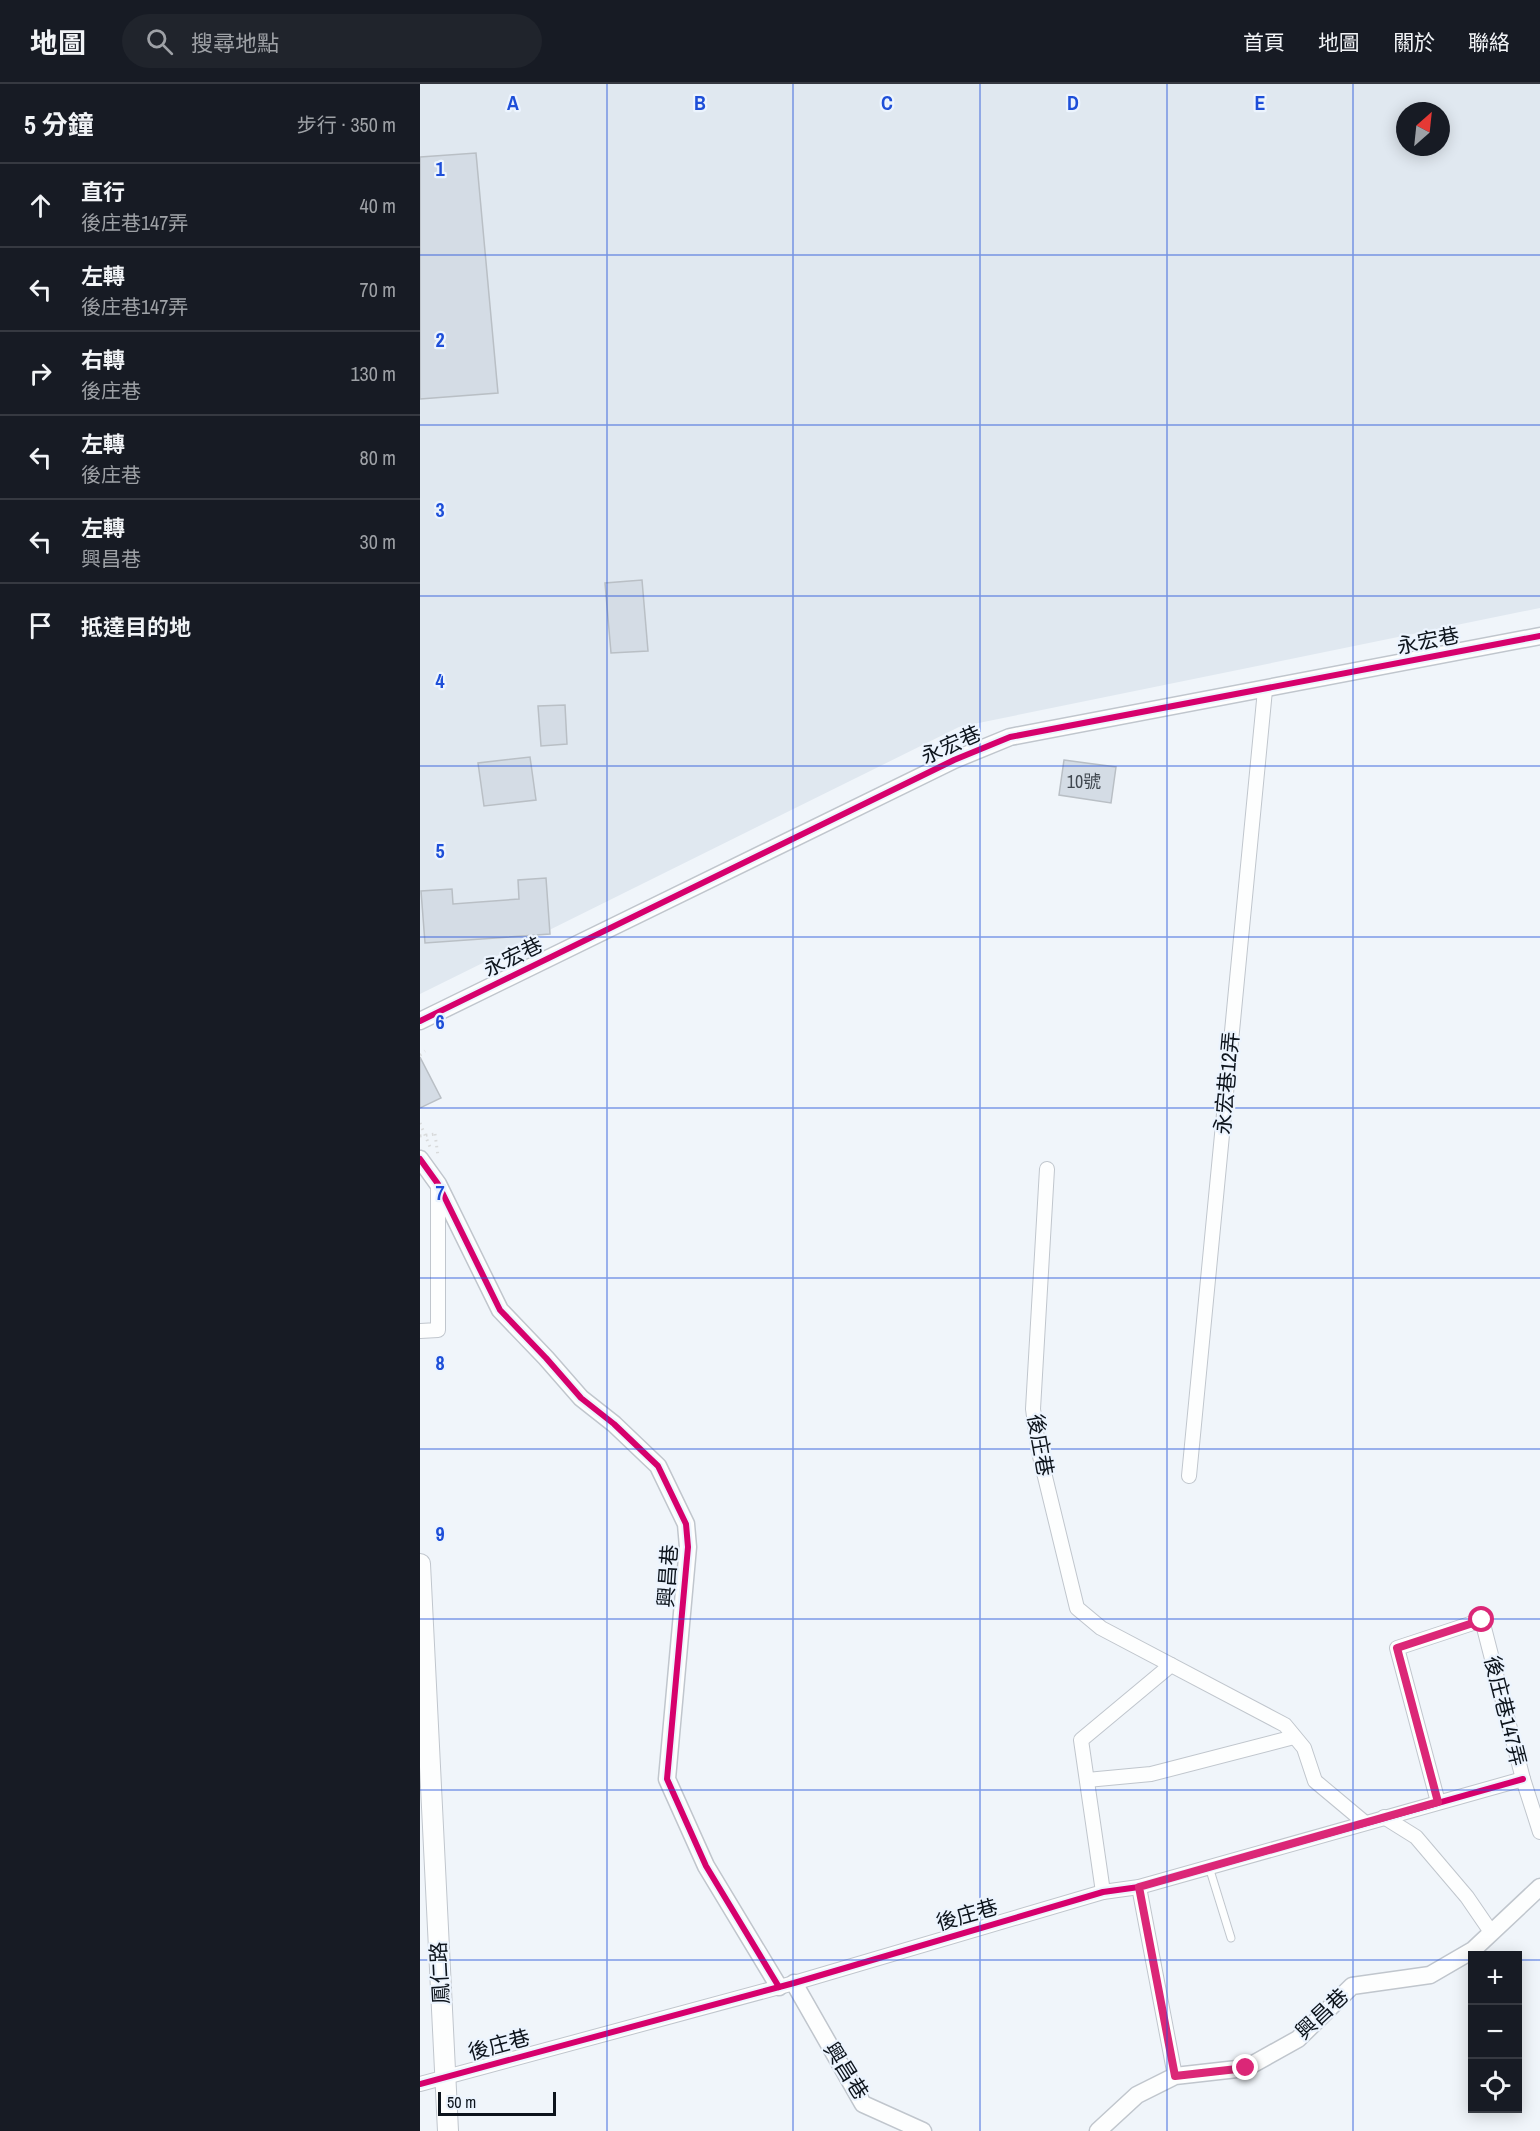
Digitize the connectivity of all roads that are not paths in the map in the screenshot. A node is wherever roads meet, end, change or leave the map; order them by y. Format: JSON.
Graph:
{"nodes":[{"id":1,"x":1540,"y":636,"type":"edge"},
{"id":2,"x":1265,"y":690,"type":"junction"},
{"id":3,"x":420,"y":1021,"type":"edge"},
{"id":4,"x":420,"y":1159,"type":"edge"},
{"id":5,"x":1047,"y":1169,"type":"dead end"},
{"id":6,"x":438,"y":1184,"type":"junction"},
{"id":7,"x":420,"y":1331,"type":"edge"},
{"id":8,"x":1189,"y":1476,"type":"dead end"},
{"id":9,"x":420,"y":1564,"type":"edge"},
{"id":10,"x":1171,"y":1665,"type":"junction"},
{"id":11,"x":1294,"y":1737,"type":"junction"},
{"id":12,"x":1523,"y":1779,"type":"junction"},
{"id":13,"x":1087,"y":1780,"type":"junction"},
{"id":14,"x":1438,"y":1802,"type":"junction"},
{"id":15,"x":1384,"y":1817,"type":"junction"},
{"id":16,"x":1364,"y":1822,"type":"junction"},
{"id":17,"x":1540,"y":1832,"type":"edge"},
{"id":18,"x":1209,"y":1867,"type":"junction"},
{"id":19,"x":1139,"y":1887,"type":"junction"},
{"id":20,"x":1540,"y":1887,"type":"edge"},
{"id":21,"x":1103,"y":1892,"type":"junction"},
{"id":22,"x":1491,"y":1932,"type":"junction"},
{"id":23,"x":1231,"y":1938,"type":"dead end"},
{"id":24,"x":786,"y":1985,"type":"junction"},
{"id":25,"x":1175,"y":2076,"type":"junction"},
{"id":26,"x":445,"y":2077,"type":"junction"},
{"id":27,"x":420,"y":2084,"type":"edge"},
{"id":28,"x":448,"y":2131,"type":"edge"},
{"id":29,"x":923,"y":2131,"type":"edge"},
{"id":30,"x":1098,"y":2131,"type":"edge"}],
"edges":[{"from":1,"to":2,"type":"street","name":"永宏巷"},
{"from":2,"to":3,"type":"street","name":"永宏巷"},
{"from":2,"to":8,"type":"street","name":"永宏巷12弄"},
{"from":4,"to":6,"type":"street","name":"興昌巷"},
{"from":5,"to":10,"type":"street","name":"後庄巷"},
{"from":6,"to":7,"type":"street"},
{"from":6,"to":24,"type":"street","name":"興昌巷"},
{"from":9,"to":26,"type":"main road","name":"鳳仁路"},
{"from":10,"to":11,"type":"street","name":"後庄巷"},
{"from":10,"to":13,"type":"street"},
{"from":11,"to":13,"type":"street"},
{"from":11,"to":16,"type":"street","name":"後庄巷"},
{"from":12,"to":14,"type":"street","name":"後庄巷"},
{"from":12,"to":14,"type":"street","name":"後庄巷147弄"},
{"from":12,"to":17,"type":"street","name":"後庄巷147弄"},
{"from":13,"to":21,"type":"street"},
{"from":14,"to":15,"type":"street","name":"後庄巷"},
{"from":15,"to":16,"type":"street","name":"後庄巷"},
{"from":15,"to":22,"type":"street"},
{"from":16,"to":18,"type":"street","name":"後庄巷"},
{"from":18,"to":19,"type":"street","name":"後庄巷"},
{"from":18,"to":23,"type":"lane"},
{"from":19,"to":21,"type":"street","name":"後庄巷"},
{"from":19,"to":25,"type":"street"},
{"from":20,"to":22,"type":"street","name":"興昌巷"},
{"from":21,"to":24,"type":"street","name":"後庄巷"},
{"from":22,"to":25,"type":"street","name":"興昌巷"},
{"from":24,"to":26,"type":"street","name":"後庄巷"},
{"from":24,"to":29,"type":"street","name":"興昌巷"},
{"from":25,"to":30,"type":"street","name":"興昌巷"},
{"from":26,"to":27,"type":"street","name":"後庄巷"},
{"from":26,"to":28,"type":"main road","name":"鳳仁路"}]}
